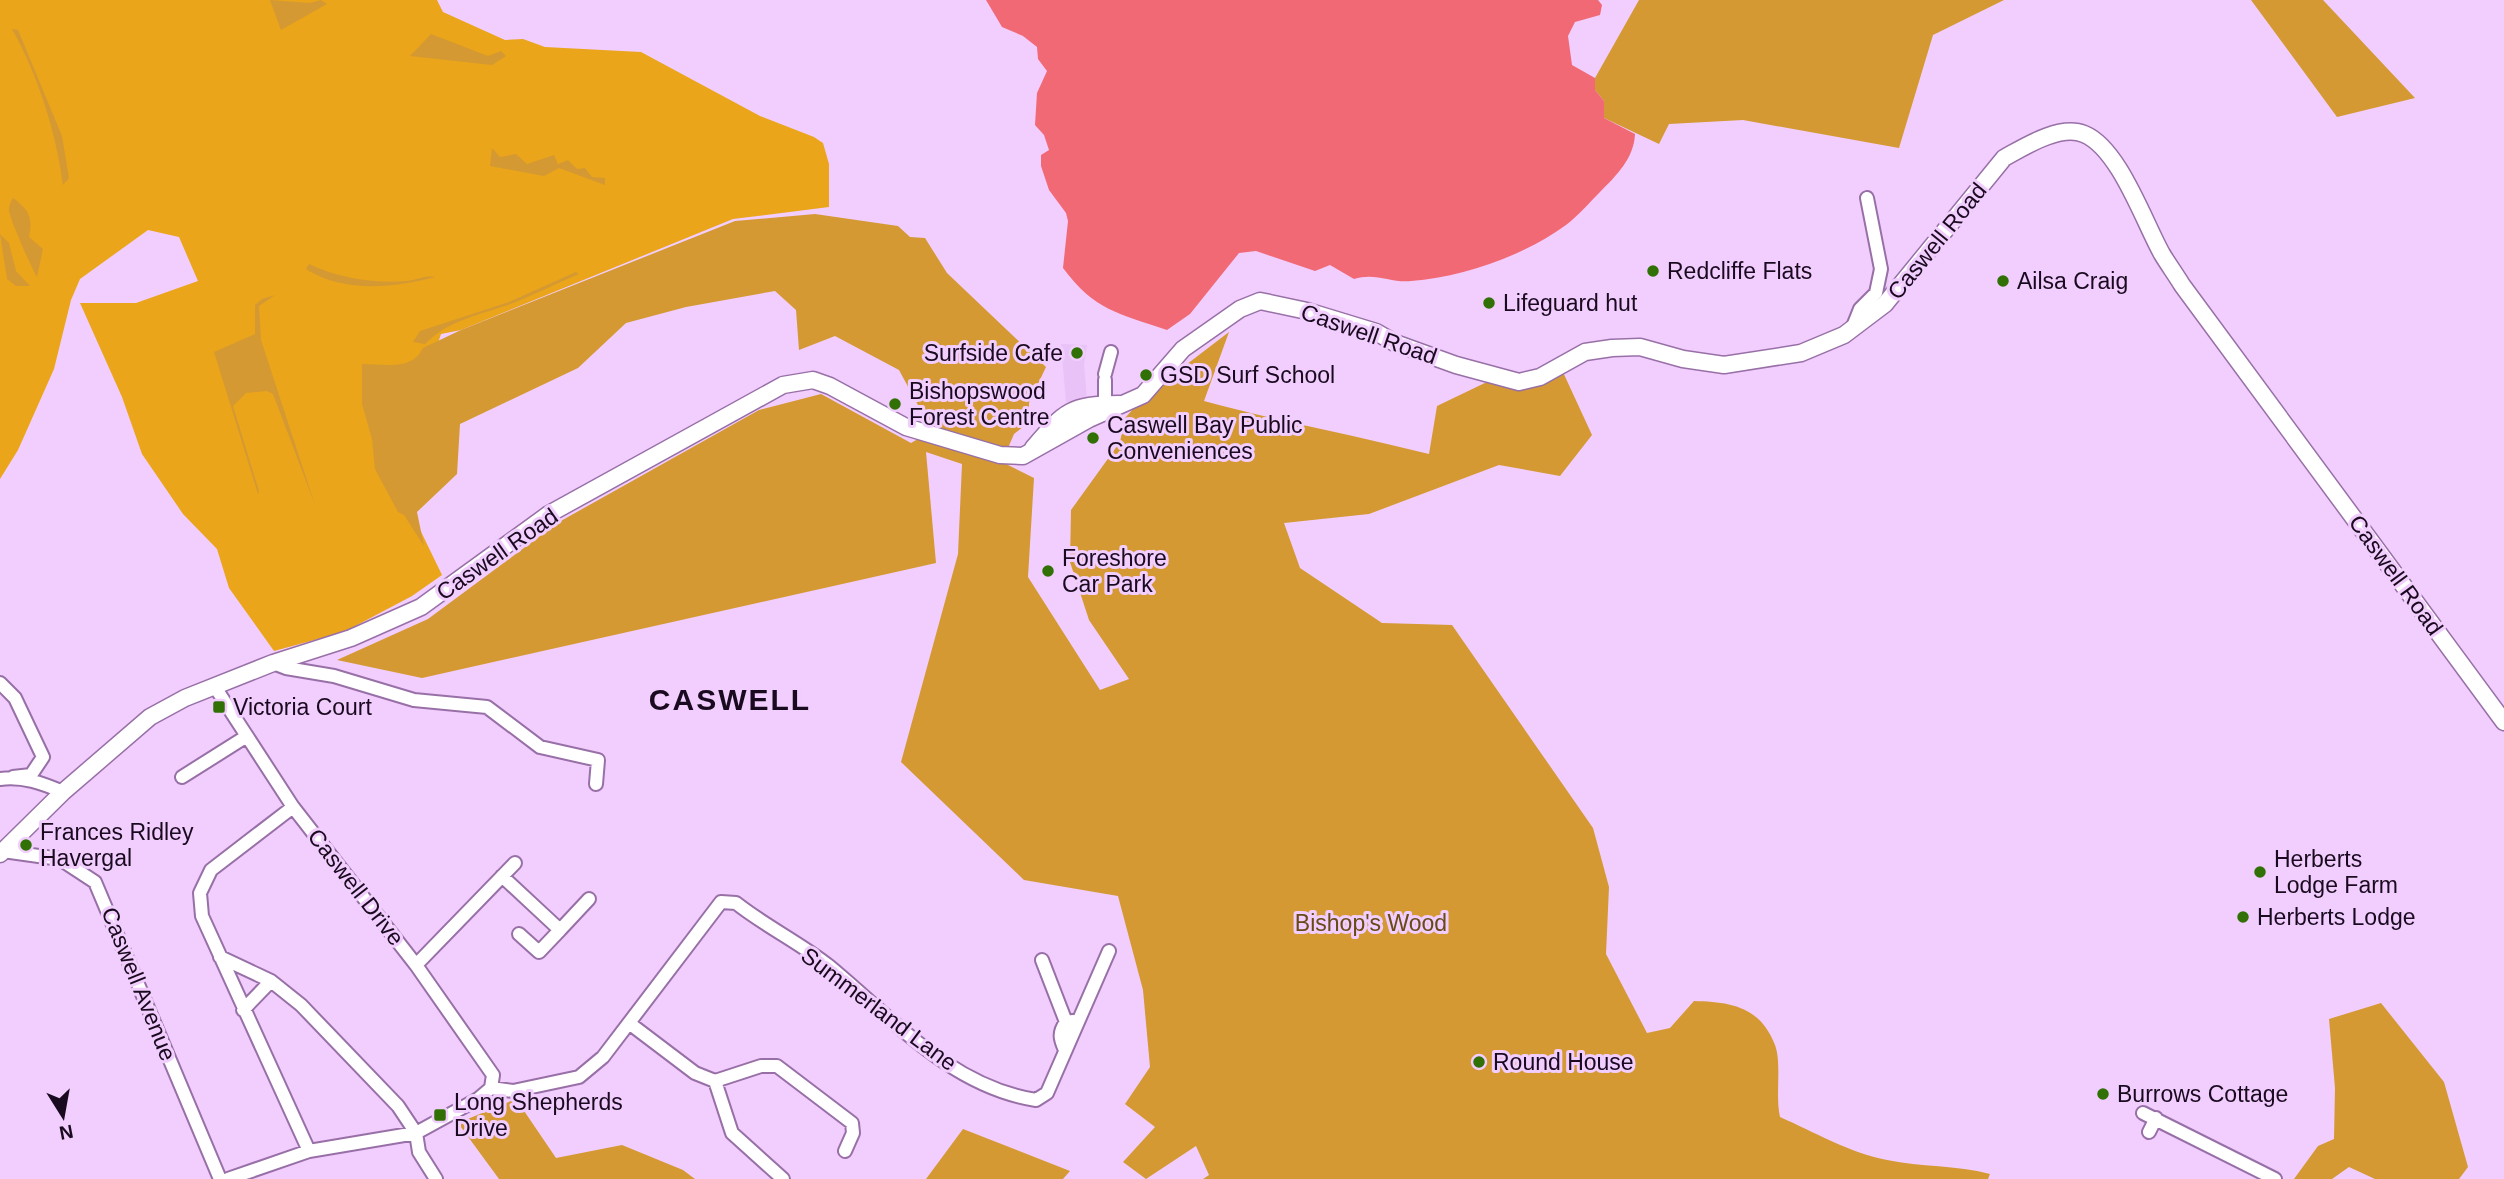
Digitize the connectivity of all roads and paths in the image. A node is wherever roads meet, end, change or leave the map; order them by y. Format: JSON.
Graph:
{"nodes":[{"id":1,"x":1867,"y":198,"type":"dead end"},
{"id":2,"x":1852,"y":329,"type":"junction"},
{"id":3,"x":1111,"y":352,"type":"dead end"},
{"id":4,"x":1105,"y":404,"type":"junction"},
{"id":5,"x":1125,"y":404,"type":"junction"},
{"id":6,"x":1023,"y":456,"type":"junction"},
{"id":7,"x":273,"y":663,"type":"junction"},
{"id":8,"x":0,"y":683,"type":"edge"},
{"id":9,"x":215,"y":687,"type":"junction"},
{"id":10,"x":2504,"y":722,"type":"edge"},
{"id":11,"x":247,"y":736,"type":"junction"},
{"id":12,"x":182,"y":777,"type":"dead end"},
{"id":13,"x":7,"y":778,"type":"edge"},
{"id":14,"x":596,"y":784,"type":"dead end"},
{"id":15,"x":63,"y":792,"type":"junction"},
{"id":16,"x":293,"y":807,"type":"junction"},
{"id":17,"x":1,"y":853,"type":"edge"},
{"id":18,"x":515,"y":863,"type":"dead end"},
{"id":19,"x":502,"y":876,"type":"junction"},
{"id":20,"x":589,"y":899,"type":"dead end"},
{"id":21,"x":560,"y":930,"type":"junction"},
{"id":22,"x":519,"y":934,"type":"dead end"},
{"id":23,"x":1109,"y":951,"type":"dead end"},
{"id":24,"x":220,"y":957,"type":"junction"},
{"id":25,"x":1042,"y":960,"type":"dead end"},
{"id":26,"x":416,"y":965,"type":"junction"},
{"id":27,"x":271,"y":981,"type":"junction"},
{"id":28,"x":243,"y":1010,"type":"junction"},
{"id":29,"x":1080,"y":1020,"type":"junction"},
{"id":30,"x":1066,"y":1022,"type":"junction"},
{"id":31,"x":629,"y":1023,"type":"junction"},
{"id":32,"x":1065,"y":1050,"type":"junction"},
{"id":33,"x":715,"y":1081,"type":"junction"},
{"id":34,"x":491,"y":1088,"type":"junction"},
{"id":35,"x":2143,"y":1113,"type":"dead end"},
{"id":36,"x":2156,"y":1118,"type":"junction"},
{"id":37,"x":2148,"y":1132,"type":"dead end"},
{"id":38,"x":416,"y":1133,"type":"junction"},
{"id":39,"x":309,"y":1151,"type":"junction"},
{"id":40,"x":845,"y":1151,"type":"dead end"},
{"id":41,"x":220,"y":1179,"type":"edge"},
{"id":42,"x":228,"y":1179,"type":"edge"},
{"id":43,"x":436,"y":1179,"type":"edge"},
{"id":44,"x":783,"y":1179,"type":"edge"},
{"id":45,"x":2275,"y":1179,"type":"edge"}],
"edges":[{"from":1,"to":2,"type":"street"},
{"from":2,"to":5,"type":"street","name":"Caswell Road"},
{"from":2,"to":10,"type":"street","name":"Caswell Road"},
{"from":3,"to":4,"type":"street"},
{"from":4,"to":5,"type":"street"},
{"from":4,"to":6,"type":"street"},
{"from":5,"to":6,"type":"street","name":"Caswell Road"},
{"from":6,"to":7,"type":"street","name":"Caswell Road"},
{"from":7,"to":9,"type":"street","name":"Caswell Road"},
{"from":7,"to":14,"type":"street"},
{"from":8,"to":13,"type":"street"},
{"from":9,"to":11,"type":"street","name":"Caswell Drive"},
{"from":9,"to":15,"type":"street","name":"Caswell Road"},
{"from":11,"to":12,"type":"street"},
{"from":11,"to":16,"type":"street","name":"Caswell Drive"},
{"from":13,"to":15,"type":"street"},
{"from":15,"to":17,"type":"street","name":"Caswell Road"},
{"from":16,"to":24,"type":"street"},
{"from":16,"to":26,"type":"street","name":"Caswell Drive"},
{"from":17,"to":41,"type":"street","name":"Caswell Avenue"},
{"from":18,"to":19,"type":"street"},
{"from":19,"to":21,"type":"street"},
{"from":19,"to":26,"type":"street"},
{"from":20,"to":21,"type":"street"},
{"from":21,"to":22,"type":"street"},
{"from":23,"to":29,"type":"street","name":"Summerland Lane"},
{"from":24,"to":27,"type":"street"},
{"from":24,"to":28,"type":"street"},
{"from":25,"to":30,"type":"street","name":"Summerland Lane"},
{"from":26,"to":34,"type":"street","name":"Caswell Drive"},
{"from":27,"to":28,"type":"street"},
{"from":27,"to":38,"type":"street"},
{"from":28,"to":39,"type":"street"},
{"from":29,"to":30,"type":"street"},
{"from":29,"to":32,"type":"street","name":"Summerland Lane"},
{"from":30,"to":32,"type":"street","name":"Summerland Lane"},
{"from":31,"to":32,"type":"street","name":"Summerland Lane"},
{"from":31,"to":33,"type":"street"},
{"from":31,"to":34,"type":"street","name":"Summerland Lane"},
{"from":33,"to":40,"type":"street"},
{"from":33,"to":44,"type":"street"},
{"from":34,"to":38,"type":"street"},
{"from":35,"to":36,"type":"street"},
{"from":36,"to":37,"type":"street"},
{"from":36,"to":45,"type":"street"},
{"from":38,"to":39,"type":"street"},
{"from":38,"to":43,"type":"street"},
{"from":39,"to":42,"type":"street"}]}
